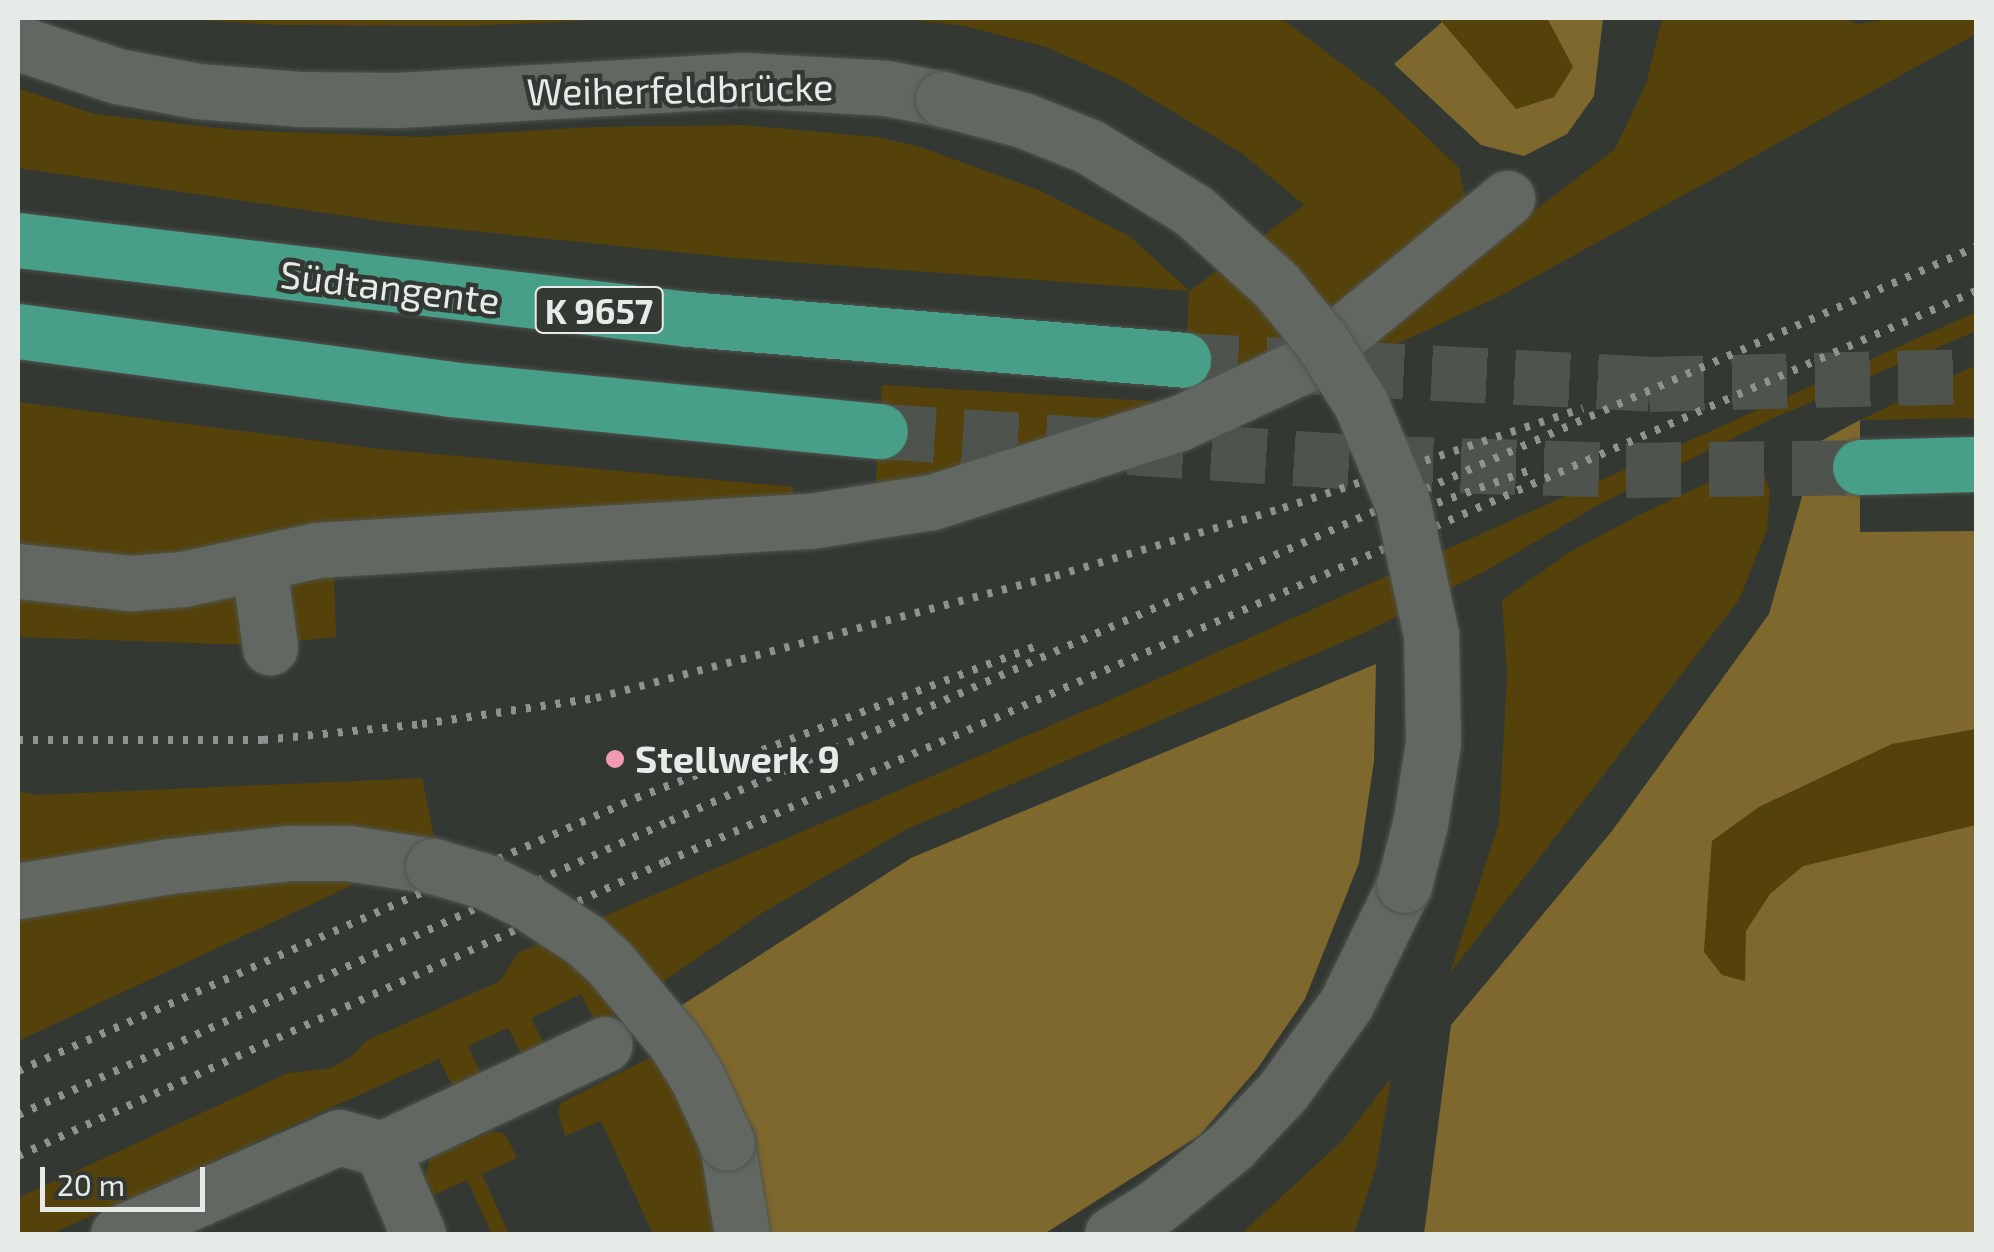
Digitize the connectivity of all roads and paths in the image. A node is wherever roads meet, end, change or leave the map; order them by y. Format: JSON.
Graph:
{"nodes":[{"id":1,"x":34,"y":50,"type":"edge"},
{"id":2,"x":1507,"y":198,"type":"dead end"},
{"id":3,"x":18,"y":240,"type":"edge"},
{"id":4,"x":18,"y":332,"type":"edge"},
{"id":5,"x":1183,"y":360,"type":"tunnel mouth"},
{"id":6,"x":880,"y":431,"type":"tunnel mouth"},
{"id":7,"x":1976,"y":464,"type":"edge"},
{"id":8,"x":1860,"y":467,"type":"tunnel mouth"},
{"id":9,"x":259,"y":564,"type":"junction"},
{"id":10,"x":18,"y":571,"type":"edge"},
{"id":11,"x":270,"y":648,"type":"dead end"},
{"id":12,"x":18,"y":892,"type":"edge"},
{"id":13,"x":606,"y":1044,"type":"dead end"},
{"id":14,"x":382,"y":1149,"type":"junction"},
{"id":15,"x":118,"y":1234,"type":"edge"},
{"id":16,"x":418,"y":1234,"type":"edge"},
{"id":17,"x":742,"y":1234,"type":"edge"},
{"id":18,"x":1112,"y":1234,"type":"edge"}],
"edges":[{"from":1,"to":18,"type":"street","name":"Weiherfeldbrücke","bridge":true},
{"from":2,"to":9,"type":"street"},
{"from":3,"to":5,"type":"highway","name":"Südtangente","number":"K 9657"},
{"from":4,"to":6,"type":"highway"},
{"from":7,"to":8,"type":"highway"},
{"from":9,"to":10,"type":"street"},
{"from":9,"to":11,"type":"street"},
{"from":12,"to":17,"type":"street","bridge":true},
{"from":13,"to":14,"type":"street"},
{"from":14,"to":15,"type":"street"},
{"from":14,"to":16,"type":"street"}]}
